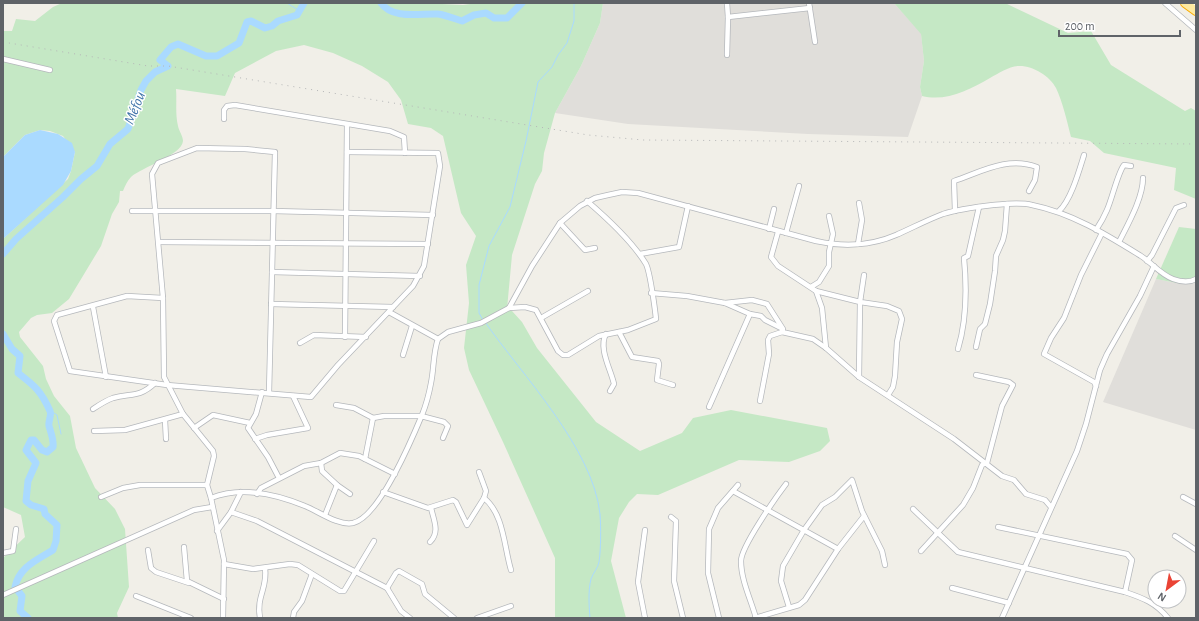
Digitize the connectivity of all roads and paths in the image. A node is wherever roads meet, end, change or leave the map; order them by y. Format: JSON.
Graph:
{"nodes":[{"id":1,"x":727,"y":3,"type":"edge"},
{"id":2,"x":1165,"y":3,"type":"edge"},
{"id":3,"x":1185,"y":3,"type":"edge"},
{"id":4,"x":1192,"y":3,"type":"edge"},
{"id":5,"x":810,"y":5,"type":"edge"},
{"id":6,"x":1196,"y":5,"type":"edge"},
{"id":7,"x":1196,"y":11,"type":"edge"},
{"id":8,"x":728,"y":17,"type":"junction"},
{"id":9,"x":1196,"y":30,"type":"edge"},
{"id":10,"x":815,"y":42,"type":"dead end"},
{"id":11,"x":727,"y":55,"type":"dead end"},
{"id":12,"x":3,"y":59,"type":"edge"},
{"id":13,"x":50,"y":70,"type":"dead end"},
{"id":14,"x":224,"y":119,"type":"dead end"},
{"id":15,"x":347,"y":124,"type":"junction"},
{"id":16,"x":347,"y":152,"type":"junction"},
{"id":17,"x":405,"y":153,"type":"junction"},
{"id":18,"x":1084,"y":155,"type":"dead end"},
{"id":19,"x":1131,"y":166,"type":"dead end"},
{"id":20,"x":1143,"y":178,"type":"dead end"},
{"id":21,"x":799,"y":186,"type":"dead end"},
{"id":22,"x":1029,"y":191,"type":"dead end"},
{"id":23,"x":587,"y":201,"type":"junction"},
{"id":24,"x":859,"y":203,"type":"dead end"},
{"id":25,"x":1006,"y":204,"type":"junction"},
{"id":26,"x":1184,"y":205,"type":"dead end"},
{"id":27,"x":688,"y":206,"type":"junction"},
{"id":28,"x":979,"y":207,"type":"junction"},
{"id":29,"x":774,"y":209,"type":"dead end"},
{"id":30,"x":156,"y":210,"type":"junction"},
{"id":31,"x":273,"y":211,"type":"junction"},
{"id":32,"x":955,"y":211,"type":"junction"},
{"id":33,"x":1059,"y":211,"type":"junction"},
{"id":34,"x":132,"y":212,"type":"dead end"},
{"id":35,"x":346,"y":213,"type":"junction"},
{"id":36,"x":433,"y":215,"type":"junction"},
{"id":37,"x":829,"y":216,"type":"dead end"},
{"id":38,"x":560,"y":223,"type":"junction"},
{"id":39,"x":769,"y":229,"type":"junction"},
{"id":40,"x":1096,"y":230,"type":"junction"},
{"id":41,"x":778,"y":232,"type":"junction"},
{"id":42,"x":786,"y":233,"type":"junction"},
{"id":43,"x":1102,"y":233,"type":"junction"},
{"id":44,"x":159,"y":242,"type":"junction"},
{"id":45,"x":273,"y":242,"type":"junction"},
{"id":46,"x":1119,"y":242,"type":"junction"},
{"id":47,"x":346,"y":244,"type":"junction"},
{"id":48,"x":428,"y":244,"type":"junction"},
{"id":49,"x":831,"y":244,"type":"junction"},
{"id":50,"x":858,"y":244,"type":"junction"},
{"id":51,"x":595,"y":248,"type":"dead end"},
{"id":52,"x":640,"y":254,"type":"junction"},
{"id":53,"x":1147,"y":260,"type":"junction"},
{"id":54,"x":1154,"y":266,"type":"junction"},
{"id":55,"x":272,"y":272,"type":"junction"},
{"id":56,"x":346,"y":275,"type":"junction"},
{"id":57,"x":864,"y":275,"type":"dead end"},
{"id":58,"x":420,"y":276,"type":"junction"},
{"id":59,"x":1196,"y":279,"type":"edge"},
{"id":60,"x":811,"y":287,"type":"junction"},
{"id":61,"x":588,"y":291,"type":"dead end"},
{"id":62,"x":816,"y":291,"type":"junction"},
{"id":63,"x":651,"y":293,"type":"junction"},
{"id":64,"x":163,"y":298,"type":"junction"},
{"id":65,"x":860,"y":302,"type":"junction"},
{"id":66,"x":724,"y":303,"type":"junction"},
{"id":67,"x":271,"y":304,"type":"junction"},
{"id":68,"x":345,"y":305,"type":"junction"},
{"id":69,"x":93,"y":307,"type":"junction"},
{"id":70,"x":393,"y":307,"type":"junction"},
{"id":71,"x":509,"y":308,"type":"junction"},
{"id":72,"x":389,"y":312,"type":"junction"},
{"id":73,"x":750,"y":314,"type":"junction"},
{"id":74,"x":541,"y":318,"type":"junction"},
{"id":75,"x":412,"y":326,"type":"junction"},
{"id":76,"x":783,"y":331,"type":"junction"},
{"id":77,"x":619,"y":332,"type":"junction"},
{"id":78,"x":606,"y":334,"type":"junction"},
{"id":79,"x":345,"y":337,"type":"junction"},
{"id":80,"x":366,"y":337,"type":"junction"},
{"id":81,"x":438,"y":338,"type":"junction"},
{"id":82,"x":300,"y":343,"type":"dead end"},
{"id":83,"x":976,"y":347,"type":"dead end"},
{"id":84,"x":826,"y":348,"type":"junction"},
{"id":85,"x":958,"y":349,"type":"dead end"},
{"id":86,"x":403,"y":356,"type":"dead end"},
{"id":87,"x":976,"y":375,"type":"dead end"},
{"id":88,"x":106,"y":377,"type":"junction"},
{"id":89,"x":859,"y":377,"type":"junction"},
{"id":90,"x":155,"y":383,"type":"junction"},
{"id":91,"x":168,"y":385,"type":"junction"},
{"id":92,"x":673,"y":385,"type":"dead end"},
{"id":93,"x":1096,"y":386,"type":"junction"},
{"id":94,"x":610,"y":391,"type":"dead end"},
{"id":95,"x":262,"y":392,"type":"junction"},
{"id":96,"x":269,"y":393,"type":"junction"},
{"id":97,"x":888,"y":395,"type":"junction"},
{"id":98,"x":293,"y":396,"type":"junction"},
{"id":99,"x":760,"y":401,"type":"dead end"},
{"id":100,"x":336,"y":405,"type":"dead end"},
{"id":101,"x":709,"y":407,"type":"dead end"},
{"id":102,"x":93,"y":409,"type":"dead end"},
{"id":103,"x":183,"y":414,"type":"junction"},
{"id":104,"x":421,"y":416,"type":"junction"},
{"id":105,"x":373,"y":418,"type":"junction"},
{"id":106,"x":165,"y":420,"type":"junction"},
{"id":107,"x":250,"y":423,"type":"junction"},
{"id":108,"x":194,"y":428,"type":"junction"},
{"id":109,"x":94,"y":431,"type":"dead end"},
{"id":110,"x":443,"y":438,"type":"dead end"},
{"id":111,"x":166,"y":439,"type":"dead end"},
{"id":112,"x":256,"y":439,"type":"junction"},
{"id":113,"x":365,"y":459,"type":"junction"},
{"id":114,"x":321,"y":463,"type":"junction"},
{"id":115,"x":987,"y":463,"type":"junction"},
{"id":116,"x":478,"y":472,"type":"dead end"},
{"id":117,"x":395,"y":474,"type":"junction"},
{"id":118,"x":280,"y":478,"type":"junction"},
{"id":119,"x":786,"y":484,"type":"dead end"},
{"id":120,"x":207,"y":485,"type":"junction"},
{"id":121,"x":337,"y":485,"type":"junction"},
{"id":122,"x":738,"y":485,"type":"dead end"},
{"id":123,"x":733,"y":491,"type":"junction"},
{"id":124,"x":241,"y":492,"type":"junction"},
{"id":125,"x":383,"y":492,"type":"junction"},
{"id":126,"x":257,"y":494,"type":"junction"},
{"id":127,"x":350,"y":494,"type":"dead end"},
{"id":128,"x":101,"y":497,"type":"dead end"},
{"id":129,"x":1183,"y":497,"type":"dead end"},
{"id":130,"x":211,"y":498,"type":"junction"},
{"id":131,"x":484,"y":498,"type":"junction"},
{"id":132,"x":1196,"y":504,"type":"edge"},
{"id":133,"x":212,"y":507,"type":"junction"},
{"id":134,"x":1051,"y":507,"type":"junction"},
{"id":135,"x":431,"y":508,"type":"junction"},
{"id":136,"x":913,"y":509,"type":"dead end"},
{"id":137,"x":768,"y":511,"type":"junction"},
{"id":138,"x":231,"y":512,"type":"junction"},
{"id":139,"x":325,"y":515,"type":"junction"},
{"id":140,"x":864,"y":516,"type":"junction"},
{"id":141,"x":671,"y":517,"type":"dead end"},
{"id":142,"x":998,"y":527,"type":"dead end"},
{"id":143,"x":16,"y":529,"type":"dead end"},
{"id":144,"x":645,"y":530,"type":"dead end"},
{"id":145,"x":804,"y":530,"type":"junction"},
{"id":146,"x":217,"y":531,"type":"junction"},
{"id":147,"x":938,"y":534,"type":"junction"},
{"id":148,"x":1039,"y":535,"type":"junction"},
{"id":149,"x":1175,"y":536,"type":"dead end"},
{"id":150,"x":374,"y":542,"type":"dead end"},
{"id":151,"x":430,"y":542,"type":"dead end"},
{"id":152,"x":184,"y":547,"type":"dead end"},
{"id":153,"x":838,"y":549,"type":"junction"},
{"id":154,"x":148,"y":550,"type":"dead end"},
{"id":155,"x":1196,"y":550,"type":"edge"},
{"id":156,"x":921,"y":551,"type":"dead end"},
{"id":157,"x":3,"y":554,"type":"edge"},
{"id":158,"x":224,"y":564,"type":"junction"},
{"id":159,"x":885,"y":565,"type":"dead end"},
{"id":160,"x":265,"y":568,"type":"junction"},
{"id":161,"x":1024,"y":568,"type":"junction"},
{"id":162,"x":511,"y":570,"type":"dead end"},
{"id":163,"x":355,"y":572,"type":"junction"},
{"id":164,"x":312,"y":574,"type":"junction"},
{"id":165,"x":191,"y":584,"type":"junction"},
{"id":166,"x":386,"y":588,"type":"junction"},
{"id":167,"x":952,"y":588,"type":"dead end"},
{"id":168,"x":1125,"y":592,"type":"junction"},
{"id":169,"x":5,"y":595,"type":"edge"},
{"id":170,"x":136,"y":596,"type":"dead end"},
{"id":171,"x":224,"y":599,"type":"junction"},
{"id":172,"x":1009,"y":603,"type":"junction"},
{"id":173,"x":511,"y":606,"type":"dead end"},
{"id":174,"x":789,"y":607,"type":"junction"},
{"id":175,"x":191,"y":618,"type":"edge"},
{"id":176,"x":223,"y":618,"type":"edge"},
{"id":177,"x":260,"y":618,"type":"edge"},
{"id":178,"x":293,"y":618,"type":"edge"},
{"id":179,"x":410,"y":618,"type":"edge"},
{"id":180,"x":454,"y":618,"type":"edge"},
{"id":181,"x":477,"y":618,"type":"edge"},
{"id":182,"x":645,"y":618,"type":"edge"},
{"id":183,"x":683,"y":618,"type":"edge"},
{"id":184,"x":719,"y":618,"type":"edge"},
{"id":185,"x":756,"y":618,"type":"edge"},
{"id":186,"x":1002,"y":618,"type":"edge"},
{"id":187,"x":1168,"y":618,"type":"edge"}],
"edges":[{"from":1,"to":8,"type":"street"},
{"from":2,"to":9,"type":"street"},
{"from":3,"to":7,"type":"highway"},
{"from":4,"to":6,"type":"street"},
{"from":5,"to":8,"type":"street"},
{"from":5,"to":10,"type":"street"},
{"from":8,"to":11,"type":"street"},
{"from":12,"to":13,"type":"street"},
{"from":14,"to":15,"type":"street"},
{"from":15,"to":16,"type":"street"},
{"from":15,"to":17,"type":"street"},
{"from":16,"to":17,"type":"street"},
{"from":16,"to":35,"type":"street"},
{"from":17,"to":36,"type":"street"},
{"from":18,"to":33,"type":"street"},
{"from":19,"to":40,"type":"street"},
{"from":20,"to":46,"type":"street"},
{"from":21,"to":42,"type":"street"},
{"from":22,"to":32,"type":"street"},
{"from":23,"to":27,"type":"street"},
{"from":23,"to":38,"type":"street"},
{"from":23,"to":52,"type":"street"},
{"from":24,"to":50,"type":"street"},
{"from":25,"to":28,"type":"street"},
{"from":25,"to":33,"type":"street"},
{"from":25,"to":83,"type":"street"},
{"from":26,"to":53,"type":"street"},
{"from":27,"to":39,"type":"street"},
{"from":27,"to":52,"type":"street"},
{"from":28,"to":32,"type":"street"},
{"from":28,"to":85,"type":"street"},
{"from":29,"to":39,"type":"street"},
{"from":30,"to":31,"type":"street"},
{"from":30,"to":31,"type":"street"},
{"from":30,"to":34,"type":"street"},
{"from":30,"to":44,"type":"street"},
{"from":31,"to":35,"type":"street"},
{"from":31,"to":45,"type":"street"},
{"from":32,"to":50,"type":"street"},
{"from":33,"to":40,"type":"street"},
{"from":35,"to":36,"type":"street"},
{"from":35,"to":47,"type":"street"},
{"from":36,"to":48,"type":"street"},
{"from":37,"to":49,"type":"street"},
{"from":38,"to":51,"type":"street"},
{"from":38,"to":71,"type":"street"},
{"from":39,"to":41,"type":"street"},
{"from":40,"to":43,"type":"street"},
{"from":41,"to":42,"type":"street"},
{"from":41,"to":60,"type":"street"},
{"from":42,"to":49,"type":"street"},
{"from":43,"to":46,"type":"street"},
{"from":43,"to":93,"type":"street"},
{"from":44,"to":45,"type":"street"},
{"from":44,"to":64,"type":"street"},
{"from":45,"to":47,"type":"street"},
{"from":45,"to":55,"type":"street"},
{"from":46,"to":53,"type":"street"},
{"from":47,"to":48,"type":"street"},
{"from":47,"to":56,"type":"street"},
{"from":48,"to":58,"type":"street"},
{"from":49,"to":50,"type":"street"},
{"from":49,"to":60,"type":"street"},
{"from":52,"to":63,"type":"street"},
{"from":53,"to":54,"type":"street"},
{"from":54,"to":59,"type":"street"},
{"from":54,"to":93,"type":"street"},
{"from":55,"to":56,"type":"street"},
{"from":55,"to":67,"type":"street"},
{"from":56,"to":58,"type":"street"},
{"from":56,"to":68,"type":"street"},
{"from":57,"to":65,"type":"street"},
{"from":58,"to":70,"type":"street"},
{"from":60,"to":62,"type":"street"},
{"from":61,"to":74,"type":"street"},
{"from":62,"to":65,"type":"street"},
{"from":62,"to":84,"type":"street"},
{"from":63,"to":66,"type":"street"},
{"from":63,"to":77,"type":"street"},
{"from":64,"to":69,"type":"street"},
{"from":64,"to":91,"type":"street"},
{"from":65,"to":89,"type":"street"},
{"from":65,"to":97,"type":"street"},
{"from":66,"to":73,"type":"street"},
{"from":66,"to":76,"type":"street"},
{"from":67,"to":68,"type":"street"},
{"from":67,"to":96,"type":"street"},
{"from":68,"to":70,"type":"street"},
{"from":68,"to":79,"type":"street"},
{"from":69,"to":88,"type":"street"},
{"from":69,"to":88,"type":"street"},
{"from":70,"to":72,"type":"street"},
{"from":71,"to":74,"type":"street"},
{"from":71,"to":81,"type":"street"},
{"from":72,"to":75,"type":"street"},
{"from":72,"to":80,"type":"street"},
{"from":73,"to":76,"type":"street"},
{"from":73,"to":101,"type":"street"},
{"from":74,"to":78,"type":"street"},
{"from":75,"to":81,"type":"street"},
{"from":75,"to":86,"type":"street"},
{"from":76,"to":84,"type":"street"},
{"from":76,"to":99,"type":"street"},
{"from":77,"to":78,"type":"street"},
{"from":77,"to":92,"type":"street"},
{"from":78,"to":94,"type":"street"},
{"from":79,"to":80,"type":"street"},
{"from":79,"to":82,"type":"street"},
{"from":80,"to":98,"type":"street"},
{"from":81,"to":104,"type":"street"},
{"from":84,"to":89,"type":"street"},
{"from":87,"to":115,"type":"street"},
{"from":88,"to":90,"type":"street"},
{"from":89,"to":97,"type":"street"},
{"from":90,"to":91,"type":"street"},
{"from":90,"to":102,"type":"street"},
{"from":91,"to":95,"type":"street"},
{"from":91,"to":103,"type":"street"},
{"from":93,"to":134,"type":"street"},
{"from":95,"to":96,"type":"street"},
{"from":95,"to":107,"type":"street"},
{"from":96,"to":98,"type":"street"},
{"from":97,"to":115,"type":"street"},
{"from":98,"to":112,"type":"street"},
{"from":100,"to":105,"type":"street"},
{"from":103,"to":106,"type":"street"},
{"from":103,"to":108,"type":"street"},
{"from":104,"to":105,"type":"street"},
{"from":104,"to":110,"type":"street"},
{"from":104,"to":117,"type":"street"},
{"from":105,"to":113,"type":"street"},
{"from":106,"to":109,"type":"street"},
{"from":106,"to":111,"type":"street"},
{"from":107,"to":108,"type":"street"},
{"from":107,"to":112,"type":"street"},
{"from":108,"to":120,"type":"street"},
{"from":112,"to":118,"type":"street"},
{"from":113,"to":114,"type":"street"},
{"from":113,"to":117,"type":"street"},
{"from":114,"to":118,"type":"street"},
{"from":114,"to":121,"type":"street"},
{"from":115,"to":134,"type":"street"},
{"from":115,"to":147,"type":"street"},
{"from":116,"to":131,"type":"street"},
{"from":117,"to":125,"type":"street"},
{"from":118,"to":126,"type":"street"},
{"from":119,"to":137,"type":"street"},
{"from":120,"to":128,"type":"street"},
{"from":120,"to":130,"type":"street"},
{"from":121,"to":127,"type":"street"},
{"from":121,"to":139,"type":"street"},
{"from":122,"to":123,"type":"street"},
{"from":123,"to":137,"type":"street"},
{"from":123,"to":184,"type":"street"},
{"from":124,"to":126,"type":"street"},
{"from":124,"to":130,"type":"street"},
{"from":124,"to":138,"type":"street"},
{"from":125,"to":135,"type":"street"},
{"from":125,"to":139,"type":"street"},
{"from":126,"to":139,"type":"street"},
{"from":129,"to":132,"type":"street"},
{"from":130,"to":133,"type":"street"},
{"from":131,"to":135,"type":"street"},
{"from":131,"to":162,"type":"street"},
{"from":133,"to":146,"type":"street"},
{"from":133,"to":169,"type":"street"},
{"from":134,"to":148,"type":"street"},
{"from":135,"to":151,"type":"street"},
{"from":136,"to":147,"type":"street"},
{"from":137,"to":145,"type":"street"},
{"from":137,"to":185,"type":"street"},
{"from":138,"to":146,"type":"street"},
{"from":138,"to":163,"type":"street"},
{"from":140,"to":145,"type":"street"},
{"from":140,"to":153,"type":"street"},
{"from":140,"to":159,"type":"street"},
{"from":141,"to":183,"type":"street"},
{"from":142,"to":148,"type":"street"},
{"from":143,"to":157,"type":"street"},
{"from":144,"to":182,"type":"street"},
{"from":145,"to":153,"type":"street"},
{"from":145,"to":174,"type":"street"},
{"from":146,"to":158,"type":"street"},
{"from":147,"to":156,"type":"street"},
{"from":147,"to":161,"type":"street"},
{"from":148,"to":161,"type":"street"},
{"from":148,"to":168,"type":"street"},
{"from":149,"to":155,"type":"street"},
{"from":150,"to":163,"type":"street"},
{"from":152,"to":165,"type":"street"},
{"from":153,"to":174,"type":"street"},
{"from":154,"to":165,"type":"street"},
{"from":158,"to":160,"type":"street"},
{"from":158,"to":171,"type":"street"},
{"from":160,"to":164,"type":"street"},
{"from":160,"to":177,"type":"street"},
{"from":161,"to":168,"type":"street"},
{"from":161,"to":172,"type":"street"},
{"from":163,"to":164,"type":"street"},
{"from":163,"to":166,"type":"street"},
{"from":164,"to":178,"type":"street"},
{"from":165,"to":171,"type":"street"},
{"from":166,"to":179,"type":"street"},
{"from":166,"to":180,"type":"street"},
{"from":167,"to":172,"type":"street"},
{"from":168,"to":187,"type":"street"},
{"from":170,"to":175,"type":"street"},
{"from":171,"to":176,"type":"street"},
{"from":172,"to":186,"type":"street"},
{"from":173,"to":181,"type":"street"},
{"from":174,"to":185,"type":"street"}]}
